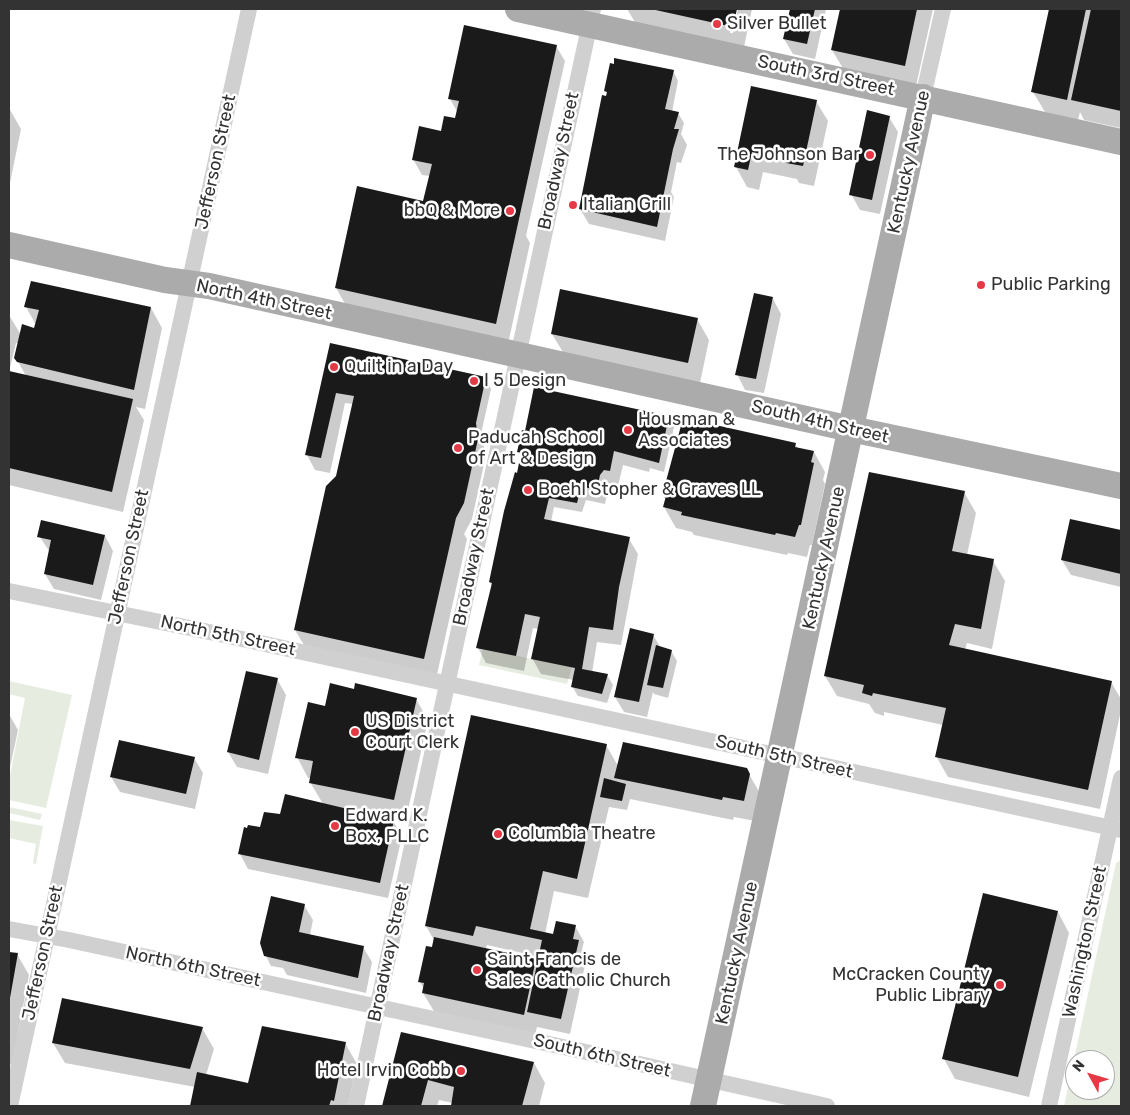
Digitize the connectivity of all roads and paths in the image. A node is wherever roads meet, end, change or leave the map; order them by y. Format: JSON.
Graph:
{"nodes":[{"id":1,"x":249,"y":9,"type":"edge"},
{"id":2,"x":518,"y":9,"type":"edge"},
{"id":3,"x":943,"y":9,"type":"edge"},
{"id":4,"x":591,"y":17,"type":"edge"},
{"id":5,"x":923,"y":97,"type":"junction"},
{"id":6,"x":1121,"y":142,"type":"edge"},
{"id":7,"x":9,"y":246,"type":"edge"},
{"id":8,"x":189,"y":284,"type":"junction"},
{"id":9,"x":519,"y":355,"type":"junction"},
{"id":10,"x":851,"y":429,"type":"junction"},
{"id":11,"x":1121,"y":486,"type":"edge"},
{"id":12,"x":9,"y":591,"type":"edge"},
{"id":13,"x":116,"y":613,"type":"junction"},
{"id":14,"x":447,"y":683,"type":"junction"},
{"id":15,"x":781,"y":756,"type":"junction"},
{"id":16,"x":1121,"y":778,"type":"edge"},
{"id":17,"x":1116,"y":829,"type":"edge"},
{"id":18,"x":9,"y":930,"type":"edge"},
{"id":19,"x":46,"y":936,"type":"junction"},
{"id":20,"x":377,"y":1007,"type":"junction"},
{"id":21,"x":709,"y":1081,"type":"junction"},
{"id":22,"x":10,"y":1106,"type":"edge"},
{"id":23,"x":356,"y":1106,"type":"edge"},
{"id":24,"x":704,"y":1106,"type":"edge"},
{"id":25,"x":827,"y":1106,"type":"edge"},
{"id":26,"x":1049,"y":1106,"type":"edge"}],
"edges":[{"from":1,"to":8,"type":"street","name":"Jefferson Street"},
{"from":2,"to":4,"type":"main road","name":"South 3rd Street"},
{"from":3,"to":5,"type":"street","name":"Kentucky Avenue"},
{"from":4,"to":5,"type":"main road","name":"South 3rd Street"},
{"from":4,"to":9,"type":"street","name":"Broadway Street"},
{"from":5,"to":6,"type":"main road","name":"South 3rd Street"},
{"from":5,"to":10,"type":"main road","name":"Kentucky Avenue"},
{"from":7,"to":8,"type":"main road","name":"North 4th Street"},
{"from":8,"to":9,"type":"main road","name":"North 4th Street"},
{"from":8,"to":13,"type":"street","name":"Jefferson Street"},
{"from":9,"to":10,"type":"main road","name":"South 4th Street"},
{"from":9,"to":14,"type":"street","name":"Broadway Street"},
{"from":10,"to":11,"type":"main road","name":"South 4th Street"},
{"from":10,"to":15,"type":"main road","name":"Kentucky Avenue"},
{"from":12,"to":13,"type":"street","name":"North 5th Street"},
{"from":13,"to":14,"type":"street","name":"North 5th Street"},
{"from":13,"to":19,"type":"street","name":"Jefferson Street"},
{"from":14,"to":15,"type":"street","name":"South 5th Street"},
{"from":14,"to":20,"type":"street","name":"Broadway Street"},
{"from":15,"to":17,"type":"street","name":"South 5th Street"},
{"from":15,"to":21,"type":"main road","name":"Kentucky Avenue"},
{"from":16,"to":17,"type":"street","name":"Washington Street"},
{"from":17,"to":26,"type":"street","name":"Washington Street"},
{"from":18,"to":19,"type":"street","name":"North 6th Street"},
{"from":19,"to":20,"type":"street","name":"North 6th Street"},
{"from":19,"to":22,"type":"street","name":"Jefferson Street"},
{"from":20,"to":21,"type":"street","name":"South 6th Street"},
{"from":20,"to":23,"type":"street","name":"Broadway Street"},
{"from":21,"to":24,"type":"main road","name":"Kentucky Avenue"},
{"from":21,"to":25,"type":"street","name":"South 6th Street"}]}
